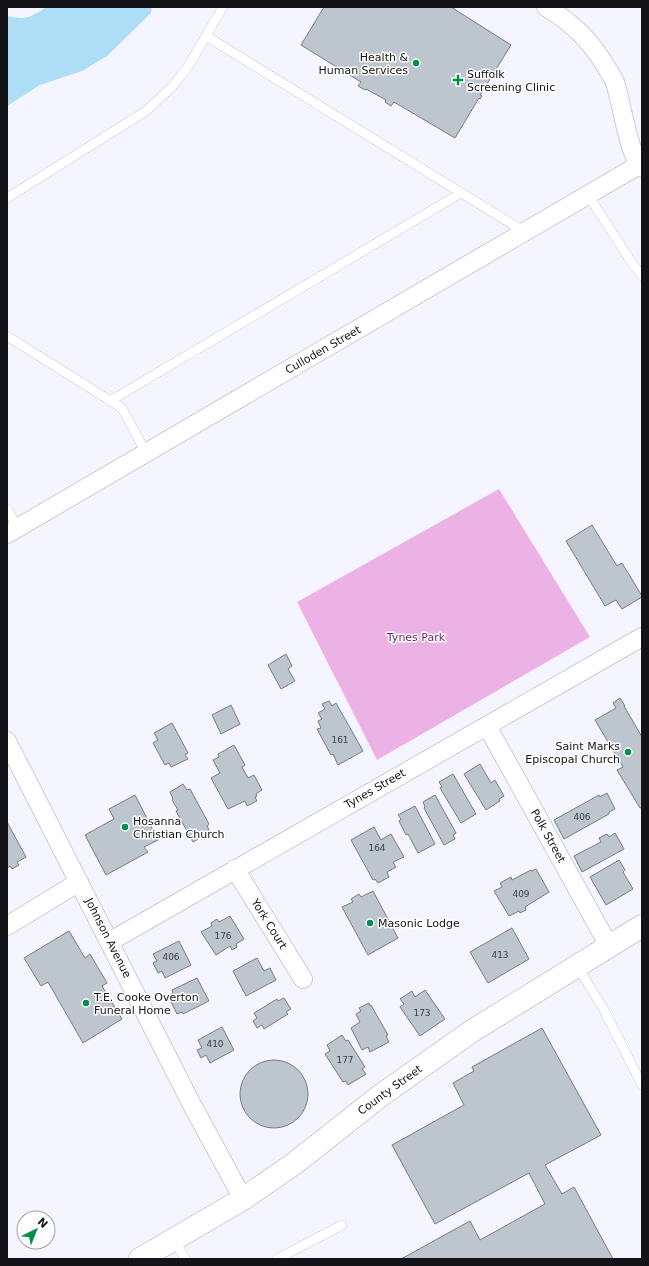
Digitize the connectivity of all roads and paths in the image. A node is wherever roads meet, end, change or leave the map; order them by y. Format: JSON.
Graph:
{"nodes":[{"id":1,"x":223,"y":7,"type":"edge"},
{"id":2,"x":546,"y":7,"type":"edge"},
{"id":3,"x":206,"y":36,"type":"junction"},
{"id":4,"x":641,"y":167,"type":"edge"},
{"id":5,"x":461,"y":193,"type":"junction"},
{"id":6,"x":588,"y":195,"type":"junction"},
{"id":7,"x":7,"y":198,"type":"edge"},
{"id":8,"x":525,"y":232,"type":"junction"},
{"id":9,"x":642,"y":276,"type":"edge"},
{"id":10,"x":7,"y":336,"type":"edge"},
{"id":11,"x":110,"y":401,"type":"junction"},
{"id":12,"x":146,"y":453,"type":"junction"},
{"id":13,"x":7,"y":509,"type":"edge"},
{"id":14,"x":12,"y":531,"type":"edge"},
{"id":15,"x":642,"y":637,"type":"edge"},
{"id":16,"x":487,"y":726,"type":"junction"},
{"id":17,"x":7,"y":741,"type":"edge"},
{"id":18,"x":235,"y":869,"type":"junction"},
{"id":19,"x":79,"y":882,"type":"junction"},
{"id":20,"x":7,"y":926,"type":"edge"},
{"id":21,"x":642,"y":926,"type":"edge"},
{"id":22,"x":109,"y":942,"type":"junction"},
{"id":23,"x":608,"y":946,"type":"junction"},
{"id":24,"x":577,"y":966,"type":"junction"},
{"id":25,"x":303,"y":979,"type":"dead end"},
{"id":26,"x":642,"y":1085,"type":"edge"},
{"id":27,"x":242,"y":1199,"type":"junction"},
{"id":28,"x":342,"y":1225,"type":"dead end"},
{"id":29,"x":174,"y":1239,"type":"junction"},
{"id":30,"x":140,"y":1259,"type":"edge"},
{"id":31,"x":185,"y":1259,"type":"edge"},
{"id":32,"x":277,"y":1259,"type":"edge"}],
"edges":[{"from":1,"to":3,"type":"lane"},
{"from":2,"to":4,"type":"street"},
{"from":3,"to":5,"type":"lane"},
{"from":3,"to":7,"type":"lane"},
{"from":4,"to":6,"type":"street","name":"Culloden Street"},
{"from":5,"to":8,"type":"lane"},
{"from":5,"to":11,"type":"lane"},
{"from":6,"to":8,"type":"street","name":"Culloden Street"},
{"from":6,"to":9,"type":"lane"},
{"from":8,"to":12,"type":"street","name":"Culloden Street"},
{"from":10,"to":11,"type":"lane"},
{"from":11,"to":12,"type":"lane"},
{"from":12,"to":14,"type":"street","name":"Culloden Street"},
{"from":13,"to":14,"type":"lane"},
{"from":15,"to":16,"type":"street","name":"Tynes Street"},
{"from":16,"to":18,"type":"street","name":"Tynes Street"},
{"from":16,"to":23,"type":"street","name":"Polk Street"},
{"from":17,"to":19,"type":"street","name":"Johnson Avenue"},
{"from":18,"to":22,"type":"street","name":"Tynes Street"},
{"from":18,"to":25,"type":"street","name":"York Court"},
{"from":19,"to":20,"type":"street"},
{"from":19,"to":22,"type":"street","name":"Johnson Avenue"},
{"from":21,"to":23,"type":"street","name":"County Street"},
{"from":22,"to":27,"type":"street","name":"Johnson Avenue"},
{"from":23,"to":24,"type":"street","name":"County Street"},
{"from":24,"to":26,"type":"lane"},
{"from":24,"to":27,"type":"street","name":"County Street"},
{"from":27,"to":29,"type":"street","name":"County Street"},
{"from":28,"to":32,"type":"lane"},
{"from":29,"to":30,"type":"street","name":"County Street"},
{"from":29,"to":31,"type":"lane"}]}
